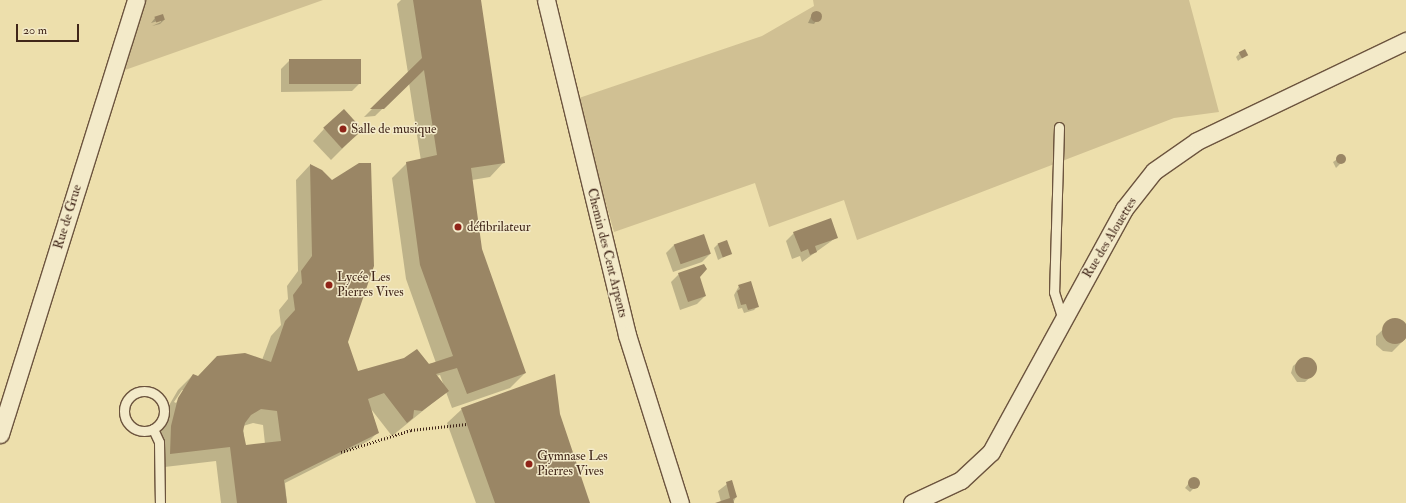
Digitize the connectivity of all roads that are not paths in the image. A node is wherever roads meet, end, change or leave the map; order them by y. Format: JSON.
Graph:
{"nodes":[{"id":1,"x":136,"y":0,"type":"edge"},
{"id":2,"x":546,"y":0,"type":"edge"},
{"id":3,"x":1406,"y":41,"type":"edge"},
{"id":4,"x":1059,"y":127,"type":"dead end"},
{"id":5,"x":1063,"y":319,"type":"junction"},
{"id":6,"x":153,"y":429,"type":"junction"},
{"id":7,"x":0,"y":434,"type":"edge"},
{"id":8,"x":160,"y":503,"type":"edge"},
{"id":9,"x":680,"y":503,"type":"edge"},
{"id":10,"x":912,"y":503,"type":"edge"}],
"edges":[{"from":1,"to":7,"type":"street","name":"Rue de Grue"},
{"from":2,"to":9,"type":"street","name":"Chemin des Cent Arpents"},
{"from":3,"to":5,"type":"street","name":"Rue des Alouettes"},
{"from":4,"to":5,"type":"lane"},
{"from":5,"to":10,"type":"street","name":"Rue des Alouettes"},
{"from":6,"to":6,"type":"lane"},
{"from":6,"to":8,"type":"lane"}]}
